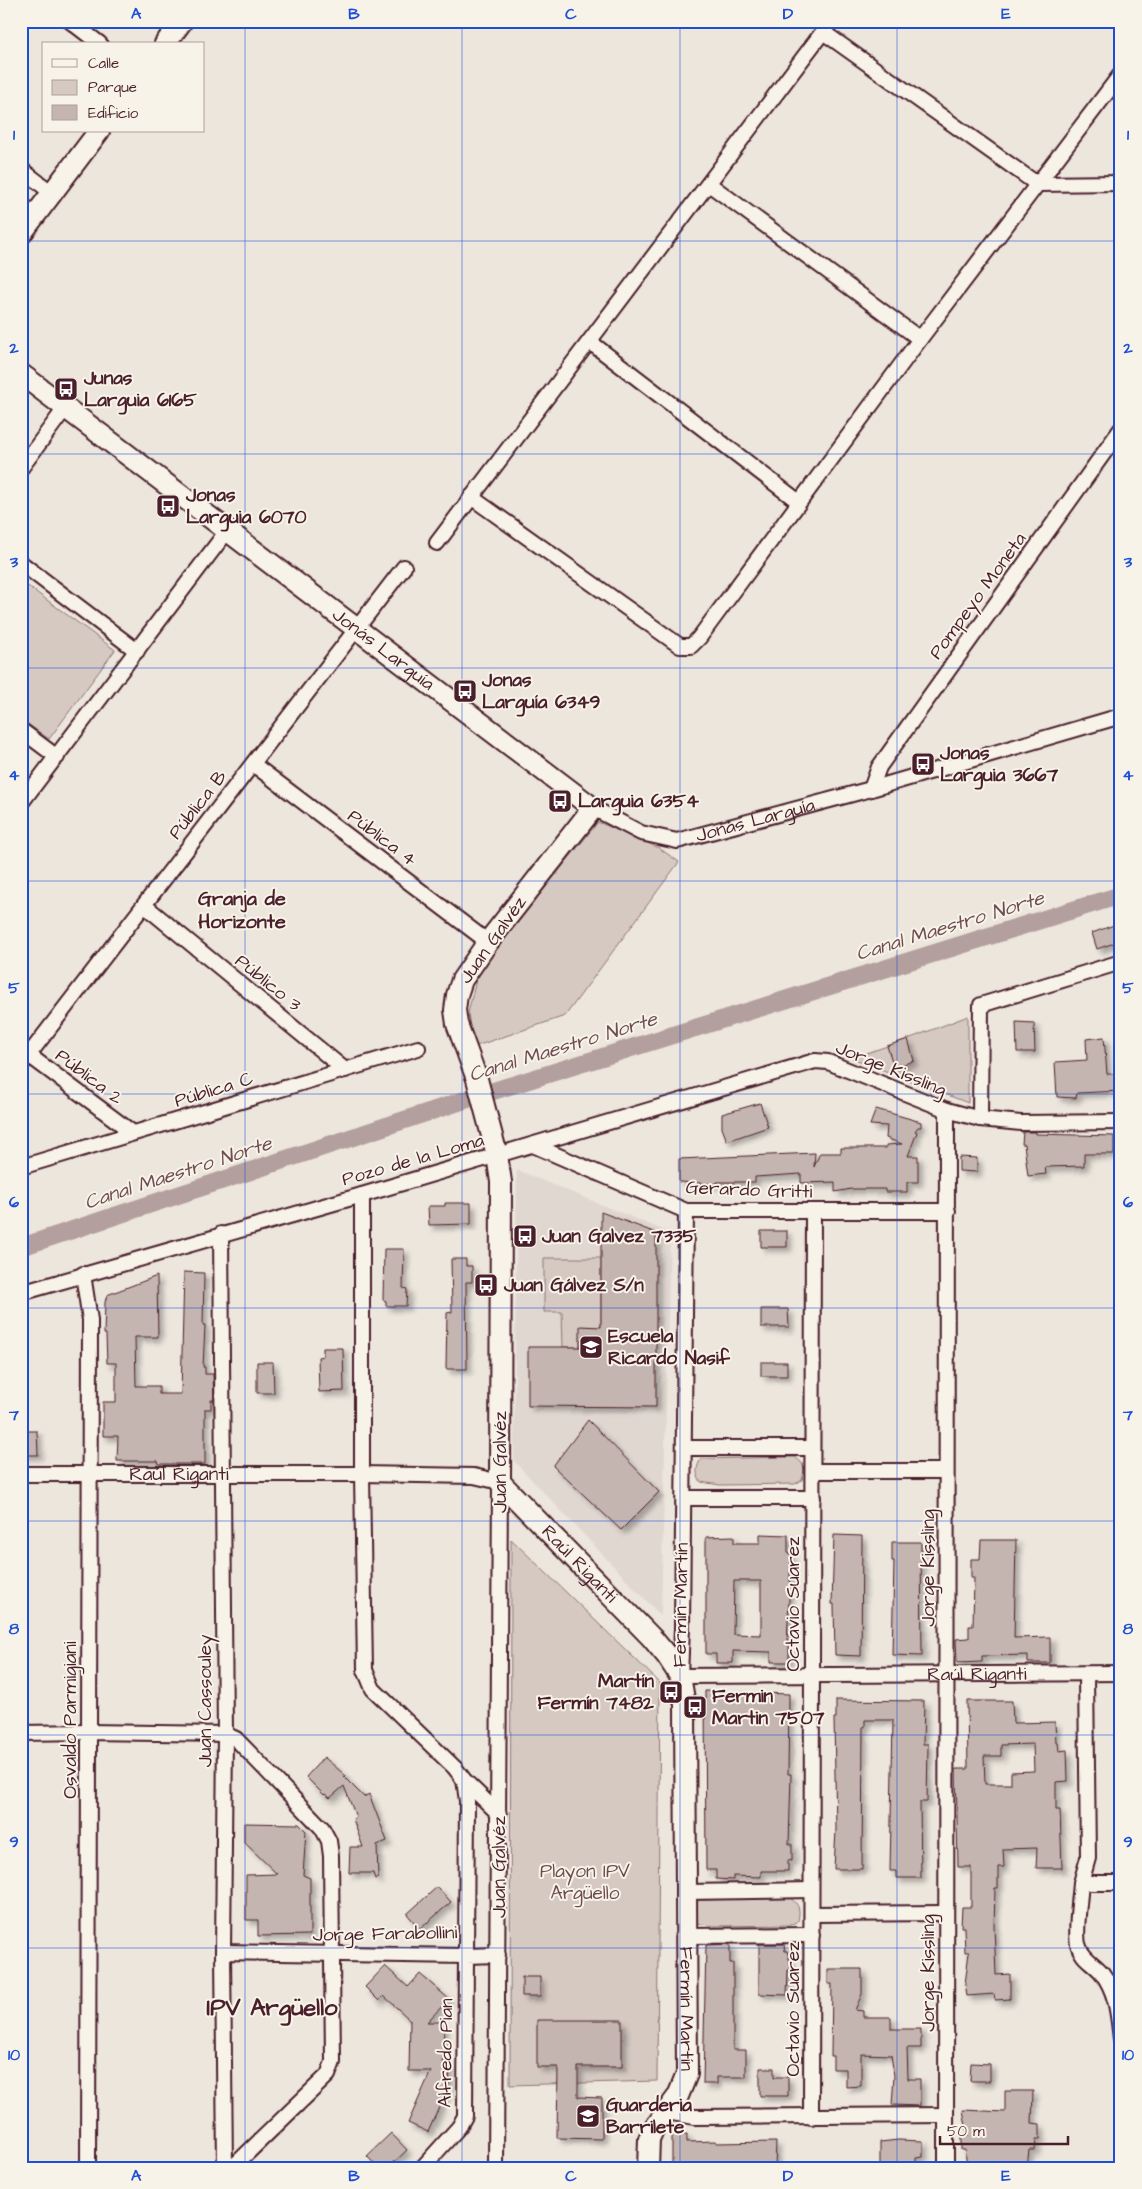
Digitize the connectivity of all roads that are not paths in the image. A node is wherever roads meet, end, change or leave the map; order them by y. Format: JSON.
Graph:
{"nodes":[{"id":1,"x":70,"y":21,"type":"edge"},
{"id":2,"x":182,"y":21,"type":"edge"},
{"id":3,"x":827,"y":27,"type":"edge"},
{"id":4,"x":97,"y":42,"type":"edge"},
{"id":5,"x":166,"y":42,"type":"edge"},
{"id":6,"x":1121,"y":74,"type":"edge"},
{"id":7,"x":98,"y":132,"type":"edge"},
{"id":8,"x":21,"y":169,"type":"edge"},
{"id":9,"x":1121,"y":183,"type":"edge"},
{"id":10,"x":709,"y":184,"type":"junction"},
{"id":11,"x":1037,"y":184,"type":"junction"},
{"id":12,"x":52,"y":193,"type":"junction"},
{"id":13,"x":21,"y":234,"type":"edge"},
{"id":14,"x":920,"y":339,"type":"junction"},
{"id":15,"x":590,"y":342,"type":"junction"},
{"id":16,"x":21,"y":374,"type":"edge"},
{"id":17,"x":66,"y":407,"type":"junction"},
{"id":18,"x":1121,"y":428,"type":"edge"},
{"id":19,"x":21,"y":468,"type":"edge"},
{"id":20,"x":471,"y":497,"type":"junction"},
{"id":21,"x":799,"y":502,"type":"junction"},
{"id":22,"x":227,"y":531,"type":"junction"},
{"id":23,"x":437,"y":543,"type":"dead end"},
{"id":24,"x":21,"y":563,"type":"edge"},
{"id":25,"x":404,"y":567,"type":"dead end"},
{"id":26,"x":358,"y":629,"type":"junction"},
{"id":27,"x":137,"y":651,"type":"junction"},
{"id":28,"x":1121,"y":716,"type":"edge"},
{"id":29,"x":21,"y":730,"type":"edge"},
{"id":30,"x":57,"y":757,"type":"junction"},
{"id":31,"x":253,"y":764,"type":"junction"},
{"id":32,"x":872,"y":789,"type":"junction"},
{"id":33,"x":21,"y":803,"type":"edge"},
{"id":34,"x":593,"y":808,"type":"junction"},
{"id":35,"x":144,"y":905,"type":"junction"},
{"id":36,"x":488,"y":942,"type":"junction"},
{"id":37,"x":1121,"y":962,"type":"edge"},
{"id":38,"x":418,"y":1048,"type":"dead end"},
{"id":39,"x":24,"y":1057,"type":"edge"},
{"id":40,"x":815,"y":1061,"type":"joint"},
{"id":41,"x":345,"y":1070,"type":"junction"},
{"id":42,"x":947,"y":1110,"type":"junction"},
{"id":43,"x":980,"y":1119,"type":"junction"},
{"id":44,"x":1121,"y":1122,"type":"edge"},
{"id":45,"x":133,"y":1133,"type":"junction"},
{"id":46,"x":533,"y":1145,"type":"junction"},
{"id":47,"x":497,"y":1155,"type":"junction"},
{"id":48,"x":21,"y":1167,"type":"edge"},
{"id":49,"x":362,"y":1195,"type":"junction"},
{"id":50,"x":686,"y":1211,"type":"junction"},
{"id":51,"x":813,"y":1211,"type":"junction"},
{"id":52,"x":948,"y":1211,"type":"junction"},
{"id":53,"x":221,"y":1234,"type":"junction"},
{"id":54,"x":83,"y":1274,"type":"junction"},
{"id":55,"x":21,"y":1293,"type":"edge"},
{"id":56,"x":684,"y":1448,"type":"junction"},
{"id":57,"x":812,"y":1448,"type":"junction"},
{"id":58,"x":813,"y":1471,"type":"junction"},
{"id":59,"x":946,"y":1471,"type":"junction"},
{"id":60,"x":21,"y":1474,"type":"edge"},
{"id":61,"x":223,"y":1474,"type":"junction"},
{"id":62,"x":362,"y":1474,"type":"junction"},
{"id":63,"x":89,"y":1475,"type":"junction"},
{"id":64,"x":500,"y":1482,"type":"junction"},
{"id":65,"x":684,"y":1498,"type":"junction"},
{"id":66,"x":813,"y":1498,"type":"junction"},
{"id":67,"x":946,"y":1674,"type":"junction"},
{"id":68,"x":1086,"y":1674,"type":"junction"},
{"id":69,"x":1121,"y":1674,"type":"edge"},
{"id":70,"x":812,"y":1675,"type":"junction"},
{"id":71,"x":680,"y":1676,"type":"junction"},
{"id":72,"x":88,"y":1732,"type":"junction"},
{"id":73,"x":21,"y":1734,"type":"edge"},
{"id":74,"x":225,"y":1734,"type":"junction"},
{"id":75,"x":464,"y":1780,"type":"junction"},
{"id":76,"x":499,"y":1814,"type":"junction"},
{"id":77,"x":1081,"y":1883,"type":"junction"},
{"id":78,"x":1121,"y":1883,"type":"edge"},
{"id":79,"x":812,"y":1890,"type":"junction"},
{"id":80,"x":686,"y":1892,"type":"junction"},
{"id":81,"x":946,"y":1913,"type":"junction"},
{"id":82,"x":812,"y":1914,"type":"junction"},
{"id":83,"x":812,"y":1935,"type":"junction"},
{"id":84,"x":686,"y":1936,"type":"junction"},
{"id":85,"x":223,"y":1952,"type":"junction"},
{"id":86,"x":332,"y":1955,"type":"junction"},
{"id":87,"x":498,"y":1955,"type":"junction"},
{"id":88,"x":466,"y":1956,"type":"junction"},
{"id":89,"x":1121,"y":2039,"type":"edge"},
{"id":90,"x":667,"y":2112,"type":"junction"},
{"id":91,"x":946,"y":2115,"type":"junction"},
{"id":92,"x":811,"y":2117,"type":"junction"},
{"id":93,"x":88,"y":2168,"type":"edge"},
{"id":94,"x":225,"y":2168,"type":"edge"},
{"id":95,"x":229,"y":2168,"type":"edge"},
{"id":96,"x":422,"y":2168,"type":"edge"},
{"id":97,"x":496,"y":2168,"type":"edge"},
{"id":98,"x":648,"y":2168,"type":"edge"},
{"id":99,"x":946,"y":2168,"type":"edge"}],
"edges":[{"from":1,"to":4,"type":"street"},
{"from":2,"to":5,"type":"main road"},
{"from":3,"to":10,"type":"street"},
{"from":3,"to":11,"type":"street"},
{"from":6,"to":11,"type":"street"},
{"from":7,"to":12,"type":"main road"},
{"from":8,"to":12,"type":"street"},
{"from":9,"to":11,"type":"street"},
{"from":10,"to":14,"type":"street"},
{"from":10,"to":15,"type":"street"},
{"from":11,"to":14,"type":"street"},
{"from":12,"to":13,"type":"main road"},
{"from":14,"to":21,"type":"street"},
{"from":15,"to":20,"type":"street"},
{"from":15,"to":21,"type":"street"},
{"from":16,"to":17,"type":"main road","name":"Jonás Larguía"},
{"from":17,"to":19,"type":"street"},
{"from":17,"to":22,"type":"main road","name":"Jonás Larguía"},
{"from":18,"to":32,"type":"street","name":"Pompeyo Moneta"},
{"from":20,"to":21,"type":"street"},
{"from":20,"to":23,"type":"street"},
{"from":22,"to":26,"type":"main road","name":"Jonás Larguía"},
{"from":22,"to":27,"type":"street"},
{"from":24,"to":27,"type":"street"},
{"from":25,"to":26,"type":"street","name":"Pública B"},
{"from":26,"to":31,"type":"street","name":"Pública B"},
{"from":26,"to":34,"type":"main road","name":"Jonás Larguía"},
{"from":27,"to":30,"type":"street"},
{"from":28,"to":32,"type":"street","name":"Jonás Larguía"},
{"from":29,"to":30,"type":"street"},
{"from":30,"to":33,"type":"street"},
{"from":31,"to":35,"type":"street","name":"Pública B"},
{"from":31,"to":36,"type":"street","name":"Pública 4"},
{"from":32,"to":34,"type":"street","name":"Jonás Larguía"},
{"from":34,"to":36,"type":"main road","name":"Juan Galvéz"},
{"from":35,"to":39,"type":"street","name":"Pública B"},
{"from":35,"to":41,"type":"street","name":"Público 3"},
{"from":36,"to":47,"type":"main road","name":"Juan Galvéz"},
{"from":37,"to":43,"type":"street"},
{"from":38,"to":41,"type":"street","name":"Pública C"},
{"from":39,"to":45,"type":"street","name":"Pública 2"},
{"from":40,"to":42,"type":"street","name":"Jorge Kissling"},
{"from":40,"to":46,"type":"street","name":"Pozo de la Loma"},
{"from":41,"to":45,"type":"street","name":"Pública C"},
{"from":42,"to":43,"type":"street"},
{"from":42,"to":52,"type":"street","name":"Jorge Kissling"},
{"from":43,"to":44,"type":"street"},
{"from":45,"to":48,"type":"street","name":"Pública C"},
{"from":46,"to":47,"type":"street","name":"Pozo de la Loma"},
{"from":46,"to":50,"type":"street","name":"Gerardo Gritti"},
{"from":47,"to":49,"type":"street","name":"Pozo de la Loma"},
{"from":47,"to":64,"type":"main road","name":"Juan Galvéz"},
{"from":49,"to":53,"type":"street","name":"Pozo de la Loma"},
{"from":49,"to":62,"type":"street"},
{"from":50,"to":51,"type":"street","name":"Gerardo Gritti"},
{"from":50,"to":56,"type":"street","name":"Fermín Martín"},
{"from":51,"to":52,"type":"street","name":"Gerardo Gritti"},
{"from":51,"to":57,"type":"street","name":"Octavio Suarez"},
{"from":52,"to":59,"type":"street","name":"Jorge Kissling"},
{"from":53,"to":54,"type":"street","name":"Pozo de la Loma"},
{"from":53,"to":61,"type":"street","name":"Juan Cassouley"},
{"from":54,"to":55,"type":"street","name":"Pozo de la Loma"},
{"from":54,"to":63,"type":"street","name":"Osvaldo Parmigiani"},
{"from":56,"to":57,"type":"street"},
{"from":56,"to":65,"type":"street","name":"Fermín Martín"},
{"from":57,"to":58,"type":"street","name":"Octavio Suarez"},
{"from":58,"to":59,"type":"street"},
{"from":58,"to":66,"type":"street","name":"Octavio Suarez"},
{"from":59,"to":67,"type":"street","name":"Jorge Kissling"},
{"from":60,"to":63,"type":"street","name":"Raúl Riganti"},
{"from":61,"to":62,"type":"street","name":"Raúl Riganti"},
{"from":61,"to":63,"type":"street","name":"Raúl Riganti"},
{"from":61,"to":74,"type":"street","name":"Juan Cassouley"},
{"from":62,"to":64,"type":"street","name":"Raúl Riganti"},
{"from":62,"to":75,"type":"street"},
{"from":63,"to":72,"type":"street","name":"Osvaldo Parmigiani"},
{"from":64,"to":71,"type":"main road","name":"Raúl Riganti"},
{"from":64,"to":76,"type":"street","name":"Juan Galvéz"},
{"from":65,"to":66,"type":"street"},
{"from":65,"to":71,"type":"street","name":"Fermín Martín"},
{"from":66,"to":70,"type":"street","name":"Octavio Suarez"},
{"from":67,"to":68,"type":"street","name":"Raúl Riganti"},
{"from":67,"to":70,"type":"street","name":"Raúl Riganti"},
{"from":67,"to":81,"type":"street","name":"Jorge Kissling"},
{"from":68,"to":69,"type":"street","name":"Raúl Riganti"},
{"from":68,"to":77,"type":"street"},
{"from":70,"to":71,"type":"street","name":"Raúl Riganti"},
{"from":70,"to":79,"type":"street","name":"Octavio Suarez"},
{"from":71,"to":80,"type":"main road","name":"Fermín Martín"},
{"from":72,"to":73,"type":"street"},
{"from":72,"to":74,"type":"street"},
{"from":72,"to":93,"type":"street","name":"Osvaldo Parmigiani"},
{"from":74,"to":85,"type":"street","name":"Juan Cassouley"},
{"from":74,"to":86,"type":"street"},
{"from":75,"to":76,"type":"street"},
{"from":75,"to":88,"type":"street","name":"Jorge Farabollini"},
{"from":76,"to":87,"type":"street","name":"Juan Galvéz"},
{"from":77,"to":78,"type":"street"},
{"from":77,"to":89,"type":"street"},
{"from":79,"to":80,"type":"street"},
{"from":79,"to":82,"type":"street","name":"Octavio Suarez"},
{"from":80,"to":84,"type":"main road","name":"Fermín Martín"},
{"from":81,"to":82,"type":"street"},
{"from":81,"to":91,"type":"street","name":"Jorge Kissling"},
{"from":82,"to":83,"type":"street","name":"Octavio Suarez"},
{"from":83,"to":84,"type":"street"},
{"from":83,"to":92,"type":"street","name":"Octavio Suarez"},
{"from":84,"to":90,"type":"main road","name":"Fermín Martín"},
{"from":85,"to":86,"type":"street","name":"Jorge Farabollini"},
{"from":85,"to":94,"type":"street","name":"Juan Cassouley"},
{"from":86,"to":88,"type":"street","name":"Jorge Farabollini"},
{"from":86,"to":95,"type":"street"},
{"from":87,"to":88,"type":"street"},
{"from":87,"to":97,"type":"street","name":"Juan Galvéz"},
{"from":88,"to":96,"type":"street","name":"Alfredo Pian"},
{"from":90,"to":92,"type":"street"},
{"from":90,"to":98,"type":"main road","name":"Fermín Martín"},
{"from":91,"to":92,"type":"street"},
{"from":91,"to":99,"type":"street","name":"Jorge Kissling"}]}
